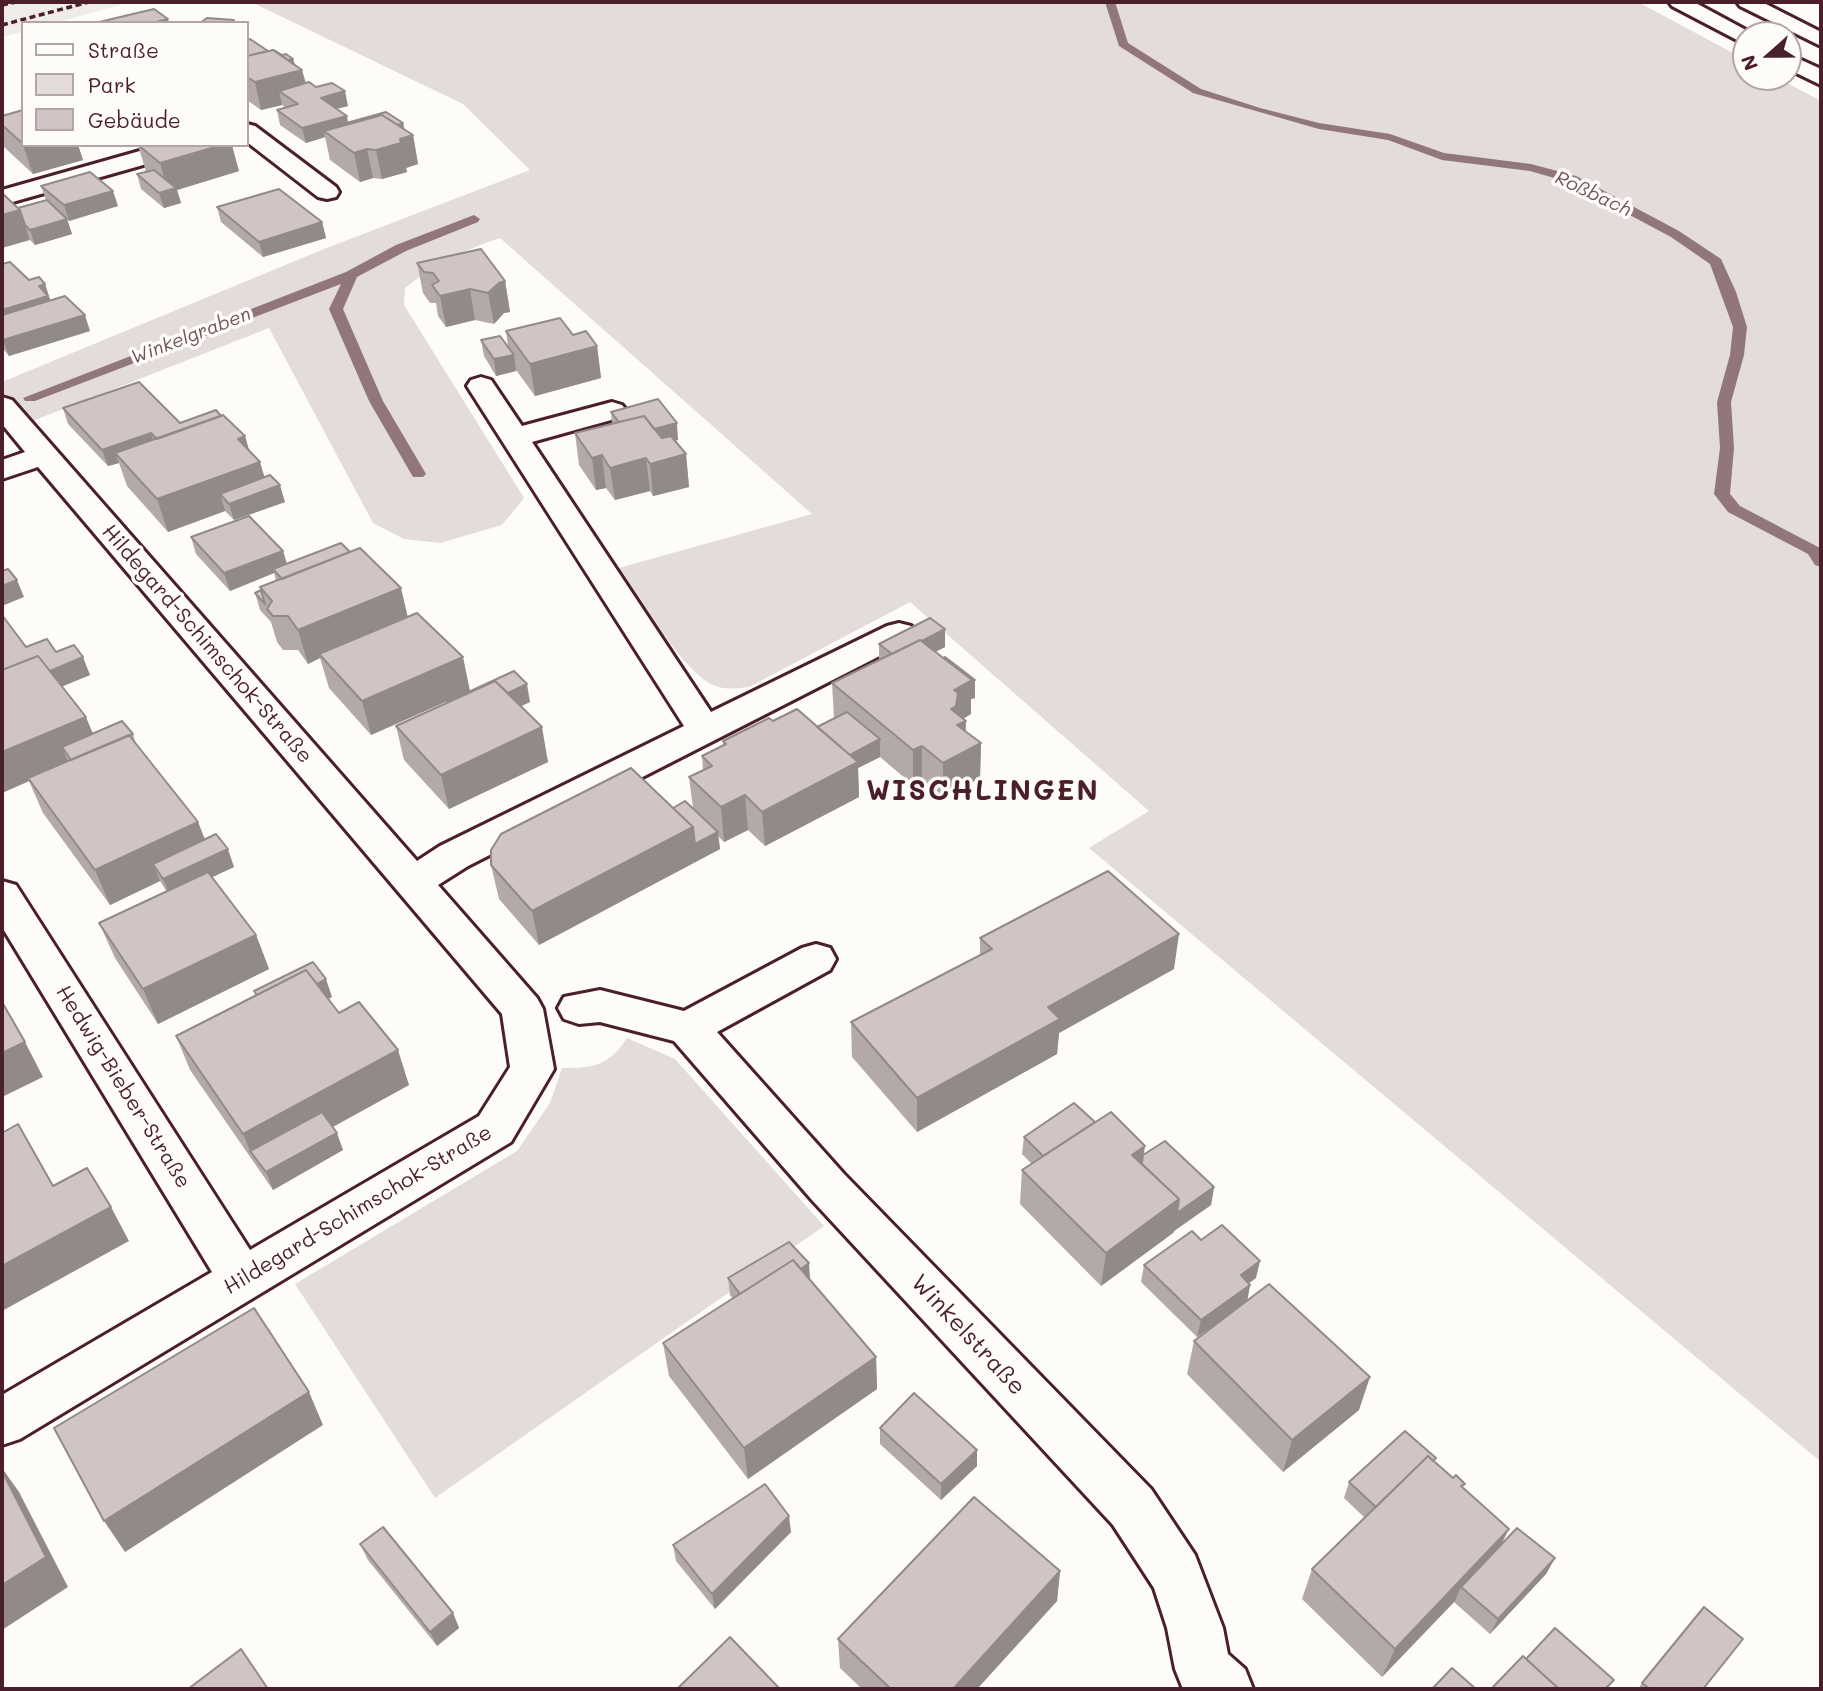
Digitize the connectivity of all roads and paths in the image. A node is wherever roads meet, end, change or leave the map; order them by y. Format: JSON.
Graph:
{"nodes":[{"id":1,"x":1679,"y":2,"type":"edge"},
{"id":2,"x":1747,"y":2,"type":"edge"},
{"id":3,"x":1732,"y":30,"type":"edge"},
{"id":4,"x":1821,"y":40,"type":"edge"},
{"id":5,"x":1802,"y":68,"type":"edge"},
{"id":6,"x":1821,"y":78,"type":"edge"},
{"id":7,"x":248,"y":132,"type":"edge"},
{"id":8,"x":181,"y":147,"type":"edge"},
{"id":9,"x":327,"y":192,"type":"dead end"},
{"id":10,"x":2,"y":198,"type":"edge"},
{"id":11,"x":481,"y":387,"type":"dead end"},
{"id":12,"x":2,"y":407,"type":"edge"},
{"id":13,"x":612,"y":411,"type":"edge"},
{"id":14,"x":515,"y":437,"type":"junction"},
{"id":15,"x":44,"y":455,"type":"junction"},
{"id":16,"x":2,"y":470,"type":"edge"},
{"id":17,"x":899,"y":634,"type":"edge"},
{"id":18,"x":705,"y":730,"type":"junction"},
{"id":19,"x":413,"y":882,"type":"junction"},
{"id":20,"x":2,"y":895,"type":"edge"},
{"id":21,"x":816,"y":958,"type":"dead end"},
{"id":22,"x":579,"y":1007,"type":"dead end"},
{"id":23,"x":688,"y":1028,"type":"junction"},
{"id":24,"x":243,"y":1280,"type":"junction"},
{"id":25,"x":2,"y":1422,"type":"edge"},
{"id":26,"x":1205,"y":1682,"type":"edge"}],
"edges":[{"from":1,"to":3,"type":"main road"},
{"from":2,"to":4,"type":"main road"},
{"from":5,"to":6,"type":"main road"},
{"from":7,"to":9,"type":"main road"},
{"from":8,"to":10,"type":"main road"},
{"from":11,"to":14,"type":"main road"},
{"from":12,"to":15,"type":"main road","name":"Hildegard-Schimschok-Straße"},
{"from":13,"to":14,"type":"main road"},
{"from":14,"to":18,"type":"main road"},
{"from":15,"to":16,"type":"main road"},
{"from":15,"to":19,"type":"main road","name":"Hildegard-Schimschok-Straße"},
{"from":17,"to":18,"type":"main road"},
{"from":18,"to":19,"type":"main road"},
{"from":19,"to":24,"type":"main road","name":"Hildegard-Schimschok-Straße"},
{"from":20,"to":24,"type":"main road","name":"Hedwig-Bieber-Straße"},
{"from":21,"to":23,"type":"main road"},
{"from":22,"to":23,"type":"main road"},
{"from":23,"to":26,"type":"main road","name":"Winkelstraße"},
{"from":24,"to":25,"type":"main road","name":"Hildegard-Schimschok-Straße"}]}
